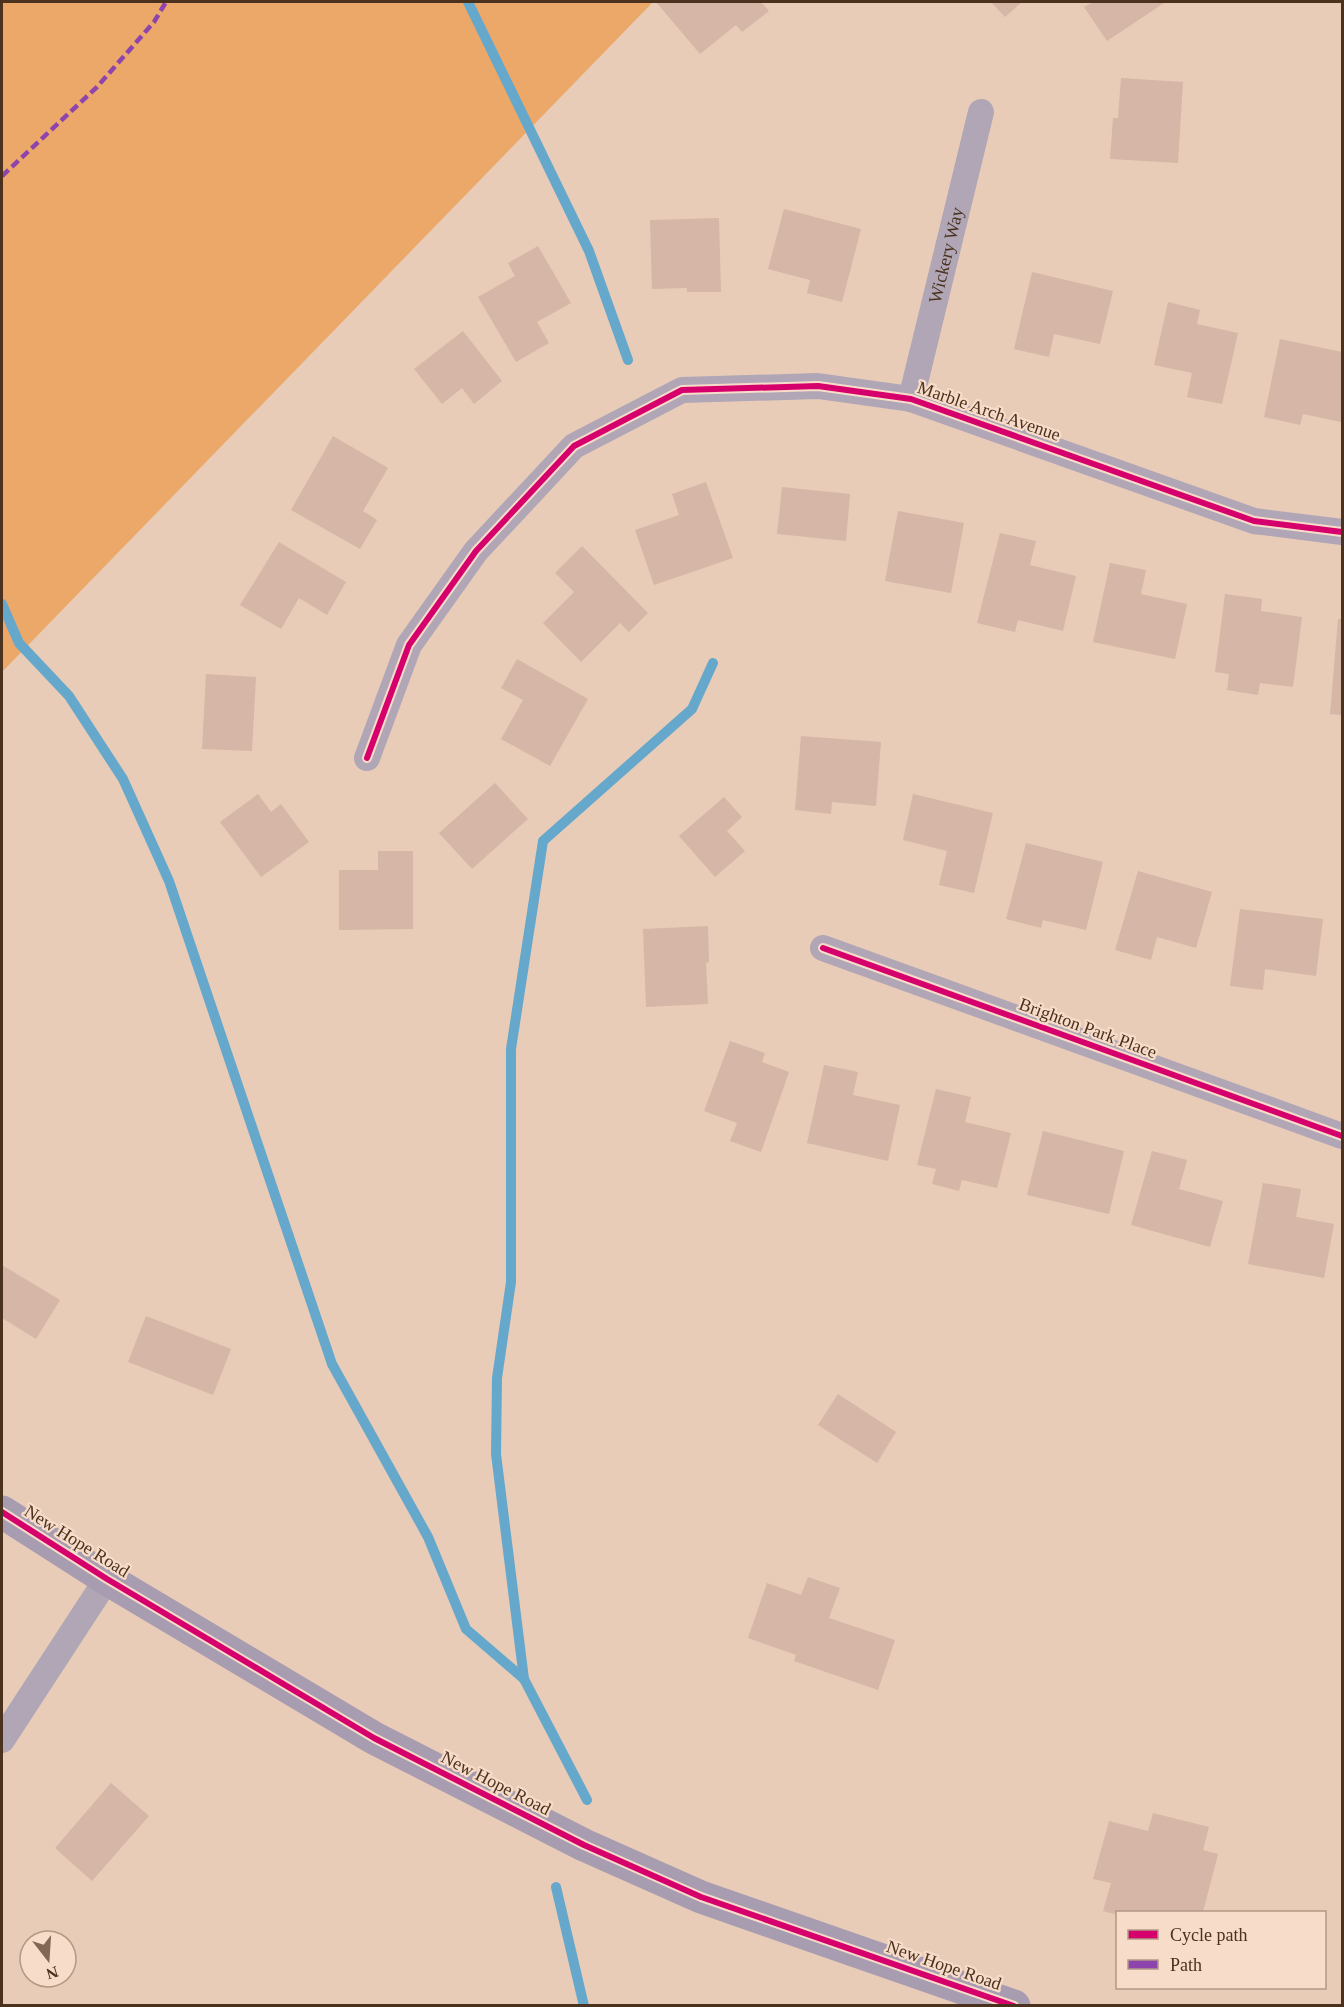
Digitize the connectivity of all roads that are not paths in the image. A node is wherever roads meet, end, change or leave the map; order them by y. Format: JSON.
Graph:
{"nodes":[{"id":1,"x":981,"y":112,"type":"dead end"},
{"id":2,"x":911,"y":399,"type":"junction"},
{"id":3,"x":1342,"y":532,"type":"edge"},
{"id":4,"x":367,"y":758,"type":"dead end"},
{"id":5,"x":823,"y":948,"type":"dead end"},
{"id":6,"x":1342,"y":1136,"type":"edge"},
{"id":7,"x":2,"y":1512,"type":"edge"},
{"id":8,"x":107,"y":1579,"type":"junction"},
{"id":9,"x":2,"y":1740,"type":"edge"},
{"id":10,"x":1014,"y":2006,"type":"edge"}],
"edges":[{"from":1,"to":2,"type":"street","name":"Wickery Way"},
{"from":2,"to":3,"type":"street","name":"Marble Arch Avenue"},
{"from":2,"to":4,"type":"street","name":"Marble Arch Avenue"},
{"from":5,"to":6,"type":"street","name":"Brighton Park Place"},
{"from":7,"to":8,"type":"street","name":"New Hope Road"},
{"from":8,"to":9,"type":"street"},
{"from":8,"to":10,"type":"street","name":"New Hope Road"}]}
